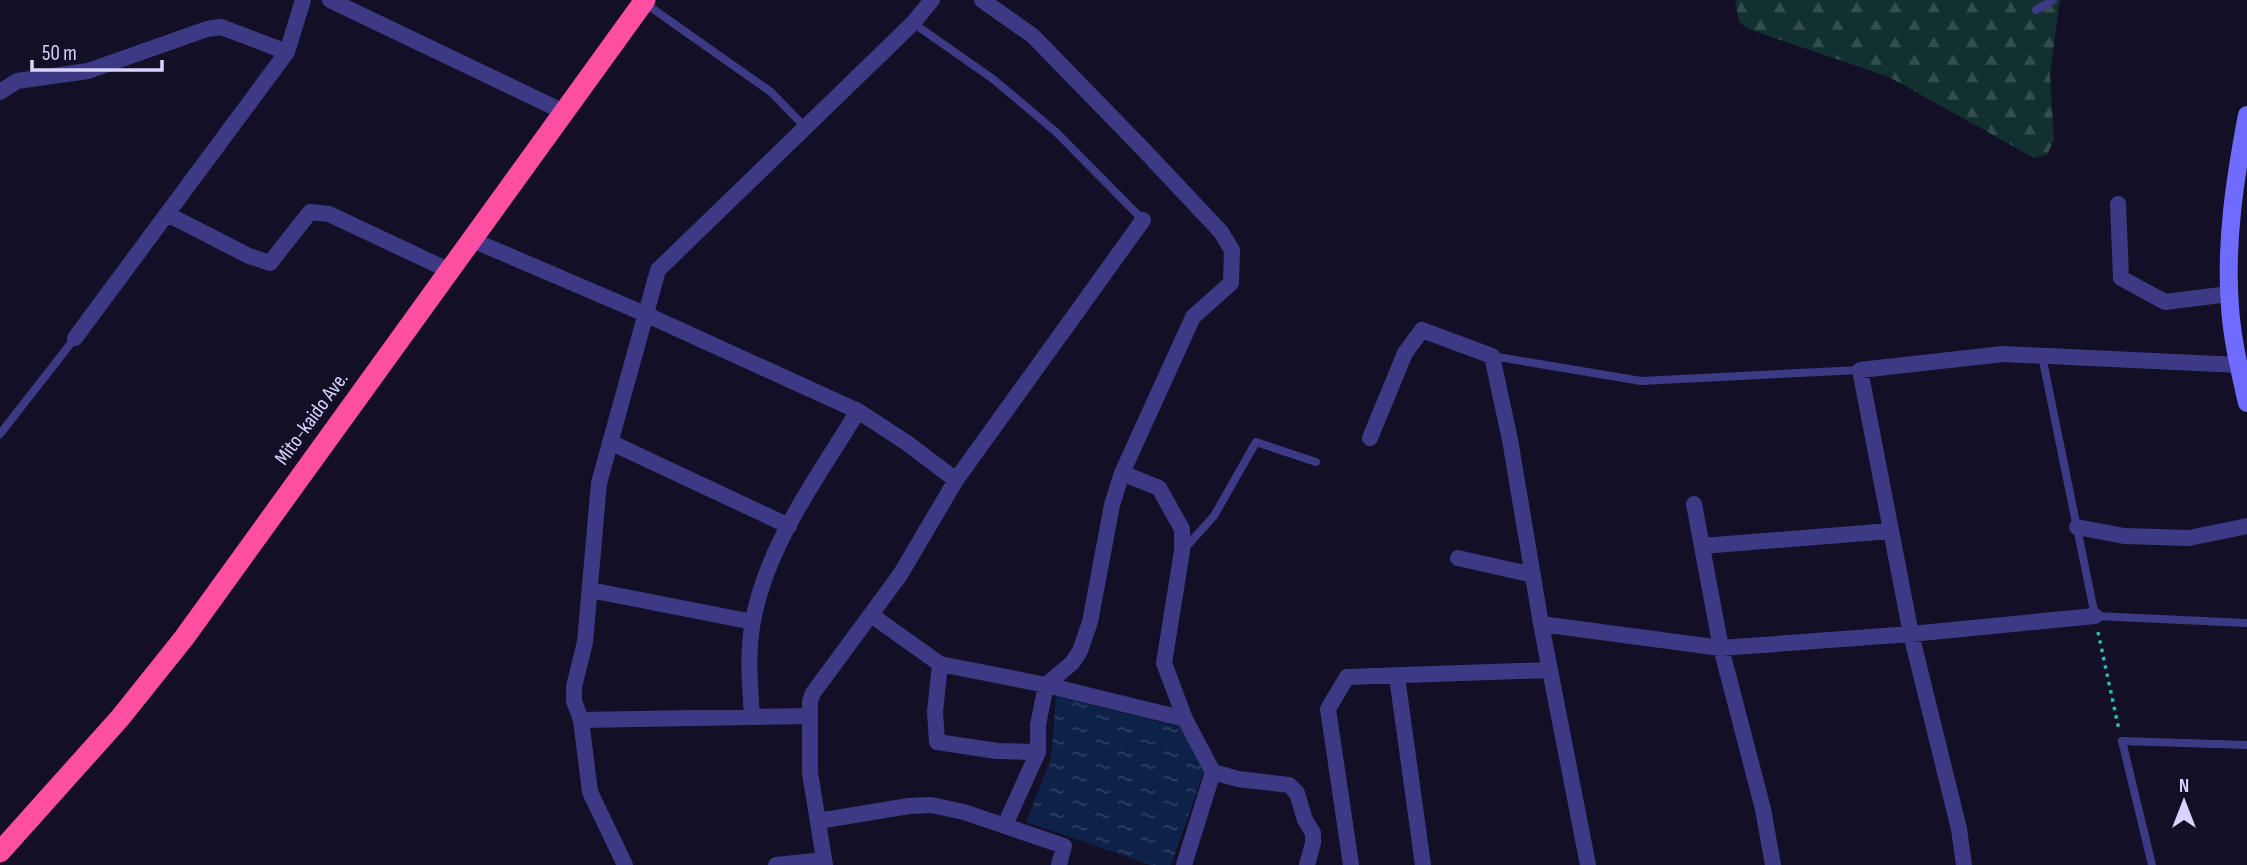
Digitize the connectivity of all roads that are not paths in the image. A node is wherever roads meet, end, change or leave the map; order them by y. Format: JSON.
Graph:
{"nodes":[{"id":1,"x":303,"y":0,"type":"edge"},
{"id":2,"x":330,"y":0,"type":"edge"},
{"id":3,"x":932,"y":0,"type":"edge"},
{"id":4,"x":982,"y":0,"type":"edge"},
{"id":5,"x":2053,"y":0,"type":"edge"},
{"id":6,"x":644,"y":1,"type":"edge"},
{"id":7,"x":2036,"y":9,"type":"dead end"},
{"id":8,"x":913,"y":23,"type":"junction"},
{"id":9,"x":287,"y":52,"type":"junction"},
{"id":10,"x":0,"y":92,"type":"edge"},
{"id":11,"x":564,"y":112,"type":"junction"},
{"id":12,"x":2247,"y":115,"type":"edge"},
{"id":13,"x":804,"y":127,"type":"junction"},
{"id":14,"x":2118,"y":204,"type":"dead end"},
{"id":15,"x":167,"y":214,"type":"junction"},
{"id":16,"x":1143,"y":220,"type":"joint"},
{"id":17,"x":470,"y":239,"type":"junction"},
{"id":18,"x":448,"y":271,"type":"junction"},
{"id":19,"x":2229,"y":294,"type":"junction"},
{"id":20,"x":645,"y":314,"type":"junction"},
{"id":21,"x":75,"y":338,"type":"joint"},
{"id":22,"x":1492,"y":356,"type":"junction"},
{"id":23,"x":2042,"y":356,"type":"junction"},
{"id":24,"x":2239,"y":365,"type":"junction"},
{"id":25,"x":1860,"y":370,"type":"junction"},
{"id":26,"x":2247,"y":403,"type":"edge"},
{"id":27,"x":858,"y":411,"type":"junction"},
{"id":28,"x":0,"y":434,"type":"edge"},
{"id":29,"x":1370,"y":438,"type":"dead end"},
{"id":30,"x":610,"y":442,"type":"junction"},
{"id":31,"x":1316,"y":462,"type":"dead end"},
{"id":32,"x":1122,"y":473,"type":"junction"},
{"id":33,"x":956,"y":480,"type":"junction"},
{"id":34,"x":1694,"y":504,"type":"dead end"},
{"id":35,"x":789,"y":526,"type":"junction"},
{"id":36,"x":2247,"y":526,"type":"edge"},
{"id":37,"x":2077,"y":527,"type":"junction"},
{"id":38,"x":1891,"y":531,"type":"junction"},
{"id":39,"x":1702,"y":546,"type":"junction"},
{"id":40,"x":1182,"y":551,"type":"junction"},
{"id":41,"x":1458,"y":558,"type":"dead end"},
{"id":42,"x":1533,"y":575,"type":"junction"},
{"id":43,"x":590,"y":590,"type":"junction"},
{"id":44,"x":871,"y":615,"type":"junction"},
{"id":45,"x":2095,"y":616,"type":"junction"},
{"id":46,"x":753,"y":622,"type":"junction"},
{"id":47,"x":2247,"y":623,"type":"edge"},
{"id":48,"x":1541,"y":624,"type":"junction"},
{"id":49,"x":1911,"y":634,"type":"junction"},
{"id":50,"x":1721,"y":648,"type":"junction"},
{"id":51,"x":940,"y":664,"type":"junction"},
{"id":52,"x":1550,"y":670,"type":"junction"},
{"id":53,"x":1397,"y":677,"type":"junction"},
{"id":54,"x":1046,"y":685,"type":"junction"},
{"id":55,"x":810,"y":716,"type":"junction"},
{"id":56,"x":752,"y":717,"type":"junction"},
{"id":57,"x":1185,"y":719,"type":"junction"},
{"id":58,"x":581,"y":720,"type":"junction"},
{"id":59,"x":2247,"y":745,"type":"edge"},
{"id":60,"x":1038,"y":752,"type":"junction"},
{"id":61,"x":1213,"y":772,"type":"junction"},
{"id":62,"x":818,"y":821,"type":"junction"},
{"id":63,"x":1005,"y":825,"type":"junction"},
{"id":64,"x":0,"y":854,"type":"edge"},
{"id":65,"x":824,"y":863,"type":"edge"},
{"id":66,"x":5,"y":865,"type":"edge"},
{"id":67,"x":625,"y":865,"type":"edge"},
{"id":68,"x":776,"y":865,"type":"edge"},
{"id":69,"x":1059,"y":865,"type":"edge"},
{"id":70,"x":1184,"y":865,"type":"edge"},
{"id":71,"x":1307,"y":865,"type":"edge"},
{"id":72,"x":1351,"y":865,"type":"edge"},
{"id":73,"x":1423,"y":865,"type":"edge"},
{"id":74,"x":1588,"y":865,"type":"edge"},
{"id":75,"x":1773,"y":865,"type":"edge"},
{"id":76,"x":1964,"y":865,"type":"edge"},
{"id":77,"x":2152,"y":865,"type":"edge"}],
"edges":[{"from":1,"to":9,"type":"street"},
{"from":2,"to":11,"type":"street"},
{"from":3,"to":8,"type":"street"},
{"from":4,"to":32,"type":"street"},
{"from":5,"to":7,"type":"lane"},
{"from":6,"to":11,"type":"highway","name":"Mito-kaido Ave."},
{"from":6,"to":13,"type":"lane"},
{"from":8,"to":13,"type":"street"},
{"from":8,"to":16,"type":"lane"},
{"from":9,"to":10,"type":"street"},
{"from":9,"to":15,"type":"street"},
{"from":11,"to":17,"type":"highway","name":"Mito-kaido Ave."},
{"from":12,"to":19,"type":"main road"},
{"from":13,"to":20,"type":"street"},
{"from":14,"to":19,"type":"street"},
{"from":15,"to":18,"type":"street"},
{"from":15,"to":21,"type":"street"},
{"from":16,"to":33,"type":"street"},
{"from":17,"to":18,"type":"highway","name":"Mito-kaido Ave."},
{"from":17,"to":20,"type":"street"},
{"from":18,"to":64,"type":"highway","name":"Mito-kaido Ave."},
{"from":19,"to":24,"type":"main road"},
{"from":20,"to":27,"type":"street"},
{"from":20,"to":30,"type":"street"},
{"from":21,"to":28,"type":"lane"},
{"from":22,"to":25,"type":"lane"},
{"from":22,"to":29,"type":"street"},
{"from":22,"to":42,"type":"street"},
{"from":23,"to":24,"type":"street"},
{"from":23,"to":25,"type":"street"},
{"from":23,"to":37,"type":"lane"},
{"from":24,"to":26,"type":"main road"},
{"from":25,"to":38,"type":"street"},
{"from":27,"to":33,"type":"street"},
{"from":27,"to":35,"type":"street"},
{"from":30,"to":35,"type":"street"},
{"from":30,"to":43,"type":"street"},
{"from":31,"to":40,"type":"lane"},
{"from":32,"to":40,"type":"street"},
{"from":32,"to":54,"type":"street"},
{"from":33,"to":44,"type":"street"},
{"from":34,"to":39,"type":"street"},
{"from":35,"to":46,"type":"street"},
{"from":36,"to":37,"type":"street"},
{"from":37,"to":45,"type":"lane"},
{"from":38,"to":39,"type":"street"},
{"from":38,"to":49,"type":"street"},
{"from":39,"to":50,"type":"street"},
{"from":40,"to":57,"type":"street"},
{"from":41,"to":42,"type":"street"},
{"from":42,"to":48,"type":"street"},
{"from":43,"to":46,"type":"street"},
{"from":43,"to":58,"type":"street"},
{"from":44,"to":51,"type":"street"},
{"from":44,"to":55,"type":"street"},
{"from":45,"to":47,"type":"lane"},
{"from":45,"to":49,"type":"street"},
{"from":46,"to":56,"type":"street"},
{"from":48,"to":50,"type":"street"},
{"from":48,"to":52,"type":"street"},
{"from":49,"to":50,"type":"street"},
{"from":49,"to":76,"type":"street"},
{"from":50,"to":75,"type":"street"},
{"from":51,"to":54,"type":"street"},
{"from":51,"to":60,"type":"street"},
{"from":52,"to":53,"type":"street"},
{"from":52,"to":74,"type":"street"},
{"from":53,"to":72,"type":"street"},
{"from":53,"to":73,"type":"street"},
{"from":54,"to":57,"type":"street"},
{"from":54,"to":60,"type":"street"},
{"from":55,"to":56,"type":"street"},
{"from":55,"to":62,"type":"street"},
{"from":56,"to":58,"type":"street"},
{"from":57,"to":61,"type":"street"},
{"from":58,"to":67,"type":"street"},
{"from":59,"to":77,"type":"lane"},
{"from":60,"to":63,"type":"street"},
{"from":61,"to":70,"type":"street"},
{"from":61,"to":71,"type":"street"},
{"from":62,"to":63,"type":"street"},
{"from":62,"to":65,"type":"street"},
{"from":63,"to":69,"type":"street"},
{"from":64,"to":66,"type":"street"},
{"from":65,"to":68,"type":"street"}]}
